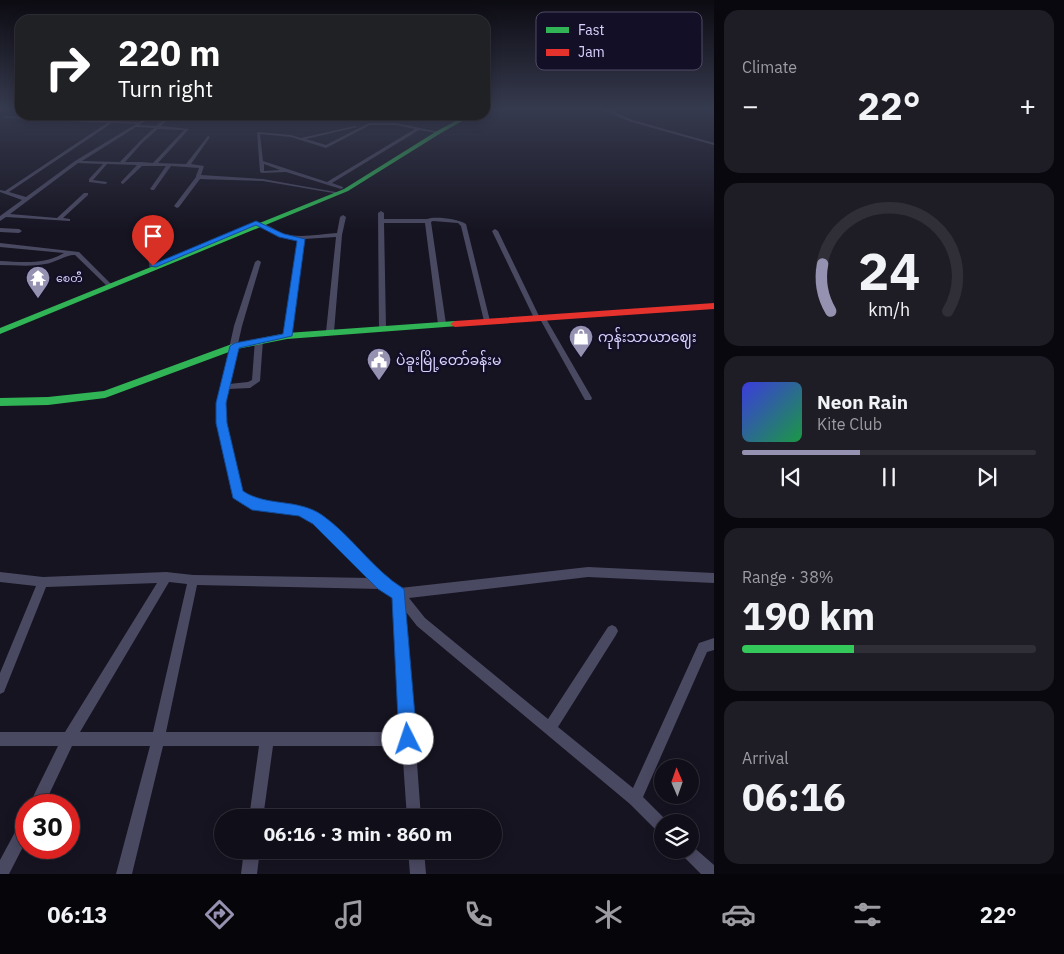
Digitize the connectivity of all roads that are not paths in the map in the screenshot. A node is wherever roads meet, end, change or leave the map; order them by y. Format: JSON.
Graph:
{"nodes":[{"id":1,"x":71,"y":149,"type":"edge"},
{"id":2,"x":98,"y":149,"type":"edge"},
{"id":3,"x":135,"y":149,"type":"edge"},
{"id":4,"x":169,"y":149,"type":"edge"},
{"id":5,"x":200,"y":149,"type":"edge"},
{"id":6,"x":260,"y":149,"type":"edge"},
{"id":7,"x":391,"y":149,"type":"edge"},
{"id":8,"x":412,"y":149,"type":"edge"},
{"id":9,"x":77,"y":162,"type":"junction"},
{"id":10,"x":107,"y":162,"type":"junction"},
{"id":11,"x":261,"y":162,"type":"junction"},
{"id":12,"x":122,"y":163,"type":"junction"},
{"id":13,"x":142,"y":163,"type":"junction"},
{"id":14,"x":155,"y":164,"type":"junction"},
{"id":15,"x":170,"y":164,"type":"junction"},
{"id":16,"x":188,"y":165,"type":"junction"},
{"id":17,"x":289,"y":170,"type":"junction"},
{"id":18,"x":199,"y":177,"type":"junction"},
{"id":19,"x":105,"y":183,"type":"dead end"},
{"id":20,"x":123,"y":184,"type":"dead end"},
{"id":21,"x":152,"y":189,"type":"dead end"},
{"id":22,"x":336,"y":189,"type":"junction"},
{"id":23,"x":0,"y":191,"type":"edge"},
{"id":24,"x":6,"y":192,"type":"junction"},
{"id":25,"x":86,"y":194,"type":"dead end"},
{"id":26,"x":26,"y":199,"type":"junction"},
{"id":27,"x":177,"y":206,"type":"dead end"},
{"id":28,"x":380,"y":212,"type":"dead end"},
{"id":29,"x":6,"y":215,"type":"junction"},
{"id":30,"x":343,"y":217,"type":"dead end"},
{"id":31,"x":0,"y":219,"type":"edge"},
{"id":32,"x":59,"y":219,"type":"junction"},
{"id":33,"x":68,"y":220,"type":"dead end"},
{"id":34,"x":381,"y":221,"type":"junction"},
{"id":35,"x":428,"y":221,"type":"junction"},
{"id":36,"x":259,"y":224,"type":"junction"},
{"id":37,"x":0,"y":230,"type":"edge"},
{"id":38,"x":19,"y":232,"type":"dead end"},
{"id":39,"x":495,"y":232,"type":"dead end"},
{"id":40,"x":142,"y":235,"type":"dead end"},
{"id":41,"x":338,"y":235,"type":"junction"},
{"id":42,"x":300,"y":238,"type":"junction"},
{"id":43,"x":0,"y":245,"type":"edge"},
{"id":44,"x":71,"y":252,"type":"junction"},
{"id":45,"x":258,"y":262,"type":"dead end"},
{"id":46,"x":0,"y":263,"type":"edge"},
{"id":47,"x":153,"y":266,"type":"junction"},
{"id":48,"x":108,"y":284,"type":"junction"},
{"id":49,"x":714,"y":306,"type":"edge"},
{"id":50,"x":539,"y":318,"type":"junction"},
{"id":51,"x":487,"y":321,"type":"junction"},
{"id":52,"x":442,"y":324,"type":"junction"},
{"id":53,"x":0,"y":327,"type":"edge"},
{"id":54,"x":382,"y":328,"type":"junction"},
{"id":55,"x":0,"y":331,"type":"edge"},
{"id":56,"x":330,"y":332,"type":"junction"},
{"id":57,"x":287,"y":336,"type":"junction"},
{"id":58,"x":259,"y":340,"type":"junction"},
{"id":59,"x":235,"y":346,"type":"junction"},
{"id":60,"x":224,"y":387,"type":"junction"},
{"id":61,"x":588,"y":398,"type":"dead end"},
{"id":62,"x":0,"y":402,"type":"edge"},
{"id":63,"x":0,"y":577,"type":"edge"},
{"id":64,"x":166,"y":577,"type":"junction"},
{"id":65,"x":714,"y":578,"type":"edge"},
{"id":66,"x":193,"y":580,"type":"junction"},
{"id":67,"x":43,"y":582,"type":"junction"},
{"id":68,"x":383,"y":584,"type":"junction"},
{"id":69,"x":399,"y":594,"type":"junction"},
{"id":70,"x":612,"y":631,"type":"dead end"},
{"id":71,"x":714,"y":644,"type":"edge"},
{"id":72,"x":0,"y":688,"type":"edge"},
{"id":73,"x":549,"y":729,"type":"junction"},
{"id":74,"x":0,"y":738,"type":"edge"},
{"id":75,"x":70,"y":738,"type":"junction"},
{"id":76,"x":158,"y":739,"type":"junction"},
{"id":77,"x":267,"y":739,"type":"junction"},
{"id":78,"x":408,"y":739,"type":"junction"},
{"id":79,"x":42,"y":794,"type":"edge"},
{"id":80,"x":635,"y":799,"type":"junction"},
{"id":81,"x":257,"y":809,"type":"edge"},
{"id":82,"x":413,"y":809,"type":"edge"},
{"id":83,"x":654,"y":818,"type":"edge"},
{"id":84,"x":15,"y":847,"type":"edge"},
{"id":85,"x":250,"y":859,"type":"edge"},
{"id":86,"x":417,"y":859,"type":"edge"},
{"id":87,"x":696,"y":859,"type":"edge"},
{"id":88,"x":1,"y":874,"type":"edge"},
{"id":89,"x":124,"y":874,"type":"edge"},
{"id":90,"x":248,"y":874,"type":"edge"},
{"id":91,"x":418,"y":874,"type":"edge"},
{"id":92,"x":712,"y":874,"type":"edge"}],
"edges":[{"from":1,"to":24,"type":"street"},
{"from":2,"to":9,"type":"street"},
{"from":3,"to":12,"type":"street"},
{"from":4,"to":14,"type":"street"},
{"from":5,"to":16,"type":"street"},
{"from":6,"to":11,"type":"street"},
{"from":7,"to":22,"type":"street"},
{"from":8,"to":22,"type":"main road"},
{"from":9,"to":10,"type":"street"},
{"from":9,"to":26,"type":"street"},
{"from":10,"to":12,"type":"street"},
{"from":10,"to":19,"type":"street"},
{"from":11,"to":17,"type":"street"},
{"from":11,"to":17,"type":"street"},
{"from":12,"to":13,"type":"street"},
{"from":13,"to":14,"type":"street"},
{"from":13,"to":20,"type":"street"},
{"from":14,"to":15,"type":"street"},
{"from":15,"to":16,"type":"street"},
{"from":15,"to":21,"type":"street"},
{"from":16,"to":18,"type":"street"},
{"from":17,"to":22,"type":"street"},
{"from":18,"to":22,"type":"street"},
{"from":18,"to":27,"type":"street"},
{"from":22,"to":36,"type":"main road"},
{"from":23,"to":24,"type":"street"},
{"from":24,"to":26,"type":"street"},
{"from":25,"to":32,"type":"street"},
{"from":26,"to":29,"type":"street"},
{"from":28,"to":34,"type":"street"},
{"from":29,"to":31,"type":"street"},
{"from":29,"to":32,"type":"street"},
{"from":30,"to":41,"type":"street"},
{"from":32,"to":33,"type":"street"},
{"from":34,"to":35,"type":"street"},
{"from":34,"to":54,"type":"street"},
{"from":35,"to":51,"type":"street"},
{"from":35,"to":52,"type":"street"},
{"from":36,"to":42,"type":"street"},
{"from":36,"to":47,"type":"main road"},
{"from":36,"to":55,"type":"main road"},
{"from":37,"to":38,"type":"street"},
{"from":39,"to":50,"type":"street"},
{"from":40,"to":47,"type":"street"},
{"from":41,"to":42,"type":"street"},
{"from":41,"to":56,"type":"street"},
{"from":42,"to":57,"type":"street"},
{"from":43,"to":44,"type":"street"},
{"from":44,"to":46,"type":"street"},
{"from":44,"to":48,"type":"street"},
{"from":45,"to":59,"type":"street"},
{"from":47,"to":48,"type":"main road"},
{"from":48,"to":53,"type":"main road"},
{"from":49,"to":50,"type":"main road"},
{"from":50,"to":51,"type":"main road"},
{"from":50,"to":61,"type":"street"},
{"from":51,"to":52,"type":"main road"},
{"from":52,"to":54,"type":"main road"},
{"from":54,"to":56,"type":"main road"},
{"from":56,"to":57,"type":"main road"},
{"from":57,"to":58,"type":"main road"},
{"from":58,"to":59,"type":"main road"},
{"from":58,"to":60,"type":"street"},
{"from":59,"to":60,"type":"street"},
{"from":59,"to":62,"type":"main road"},
{"from":60,"to":68,"type":"street"},
{"from":63,"to":67,"type":"street"},
{"from":64,"to":66,"type":"street"},
{"from":64,"to":67,"type":"street"},
{"from":64,"to":75,"type":"street"},
{"from":65,"to":69,"type":"street"},
{"from":66,"to":68,"type":"street"},
{"from":66,"to":76,"type":"street"},
{"from":67,"to":72,"type":"street"},
{"from":68,"to":69,"type":"street"},
{"from":69,"to":73,"type":"street"},
{"from":69,"to":78,"type":"street"},
{"from":70,"to":73,"type":"street"},
{"from":71,"to":80,"type":"street"},
{"from":73,"to":80,"type":"street"},
{"from":74,"to":75,"type":"street"},
{"from":75,"to":76,"type":"street"},
{"from":75,"to":79,"type":"street"},
{"from":76,"to":77,"type":"street"},
{"from":76,"to":89,"type":"street"},
{"from":77,"to":78,"type":"street"},
{"from":77,"to":81,"type":"street"},
{"from":78,"to":82,"type":"street"},
{"from":80,"to":83,"type":"street"},
{"from":84,"to":88,"type":"street"},
{"from":85,"to":90,"type":"street"},
{"from":86,"to":91,"type":"street"},
{"from":87,"to":92,"type":"street"}]}
